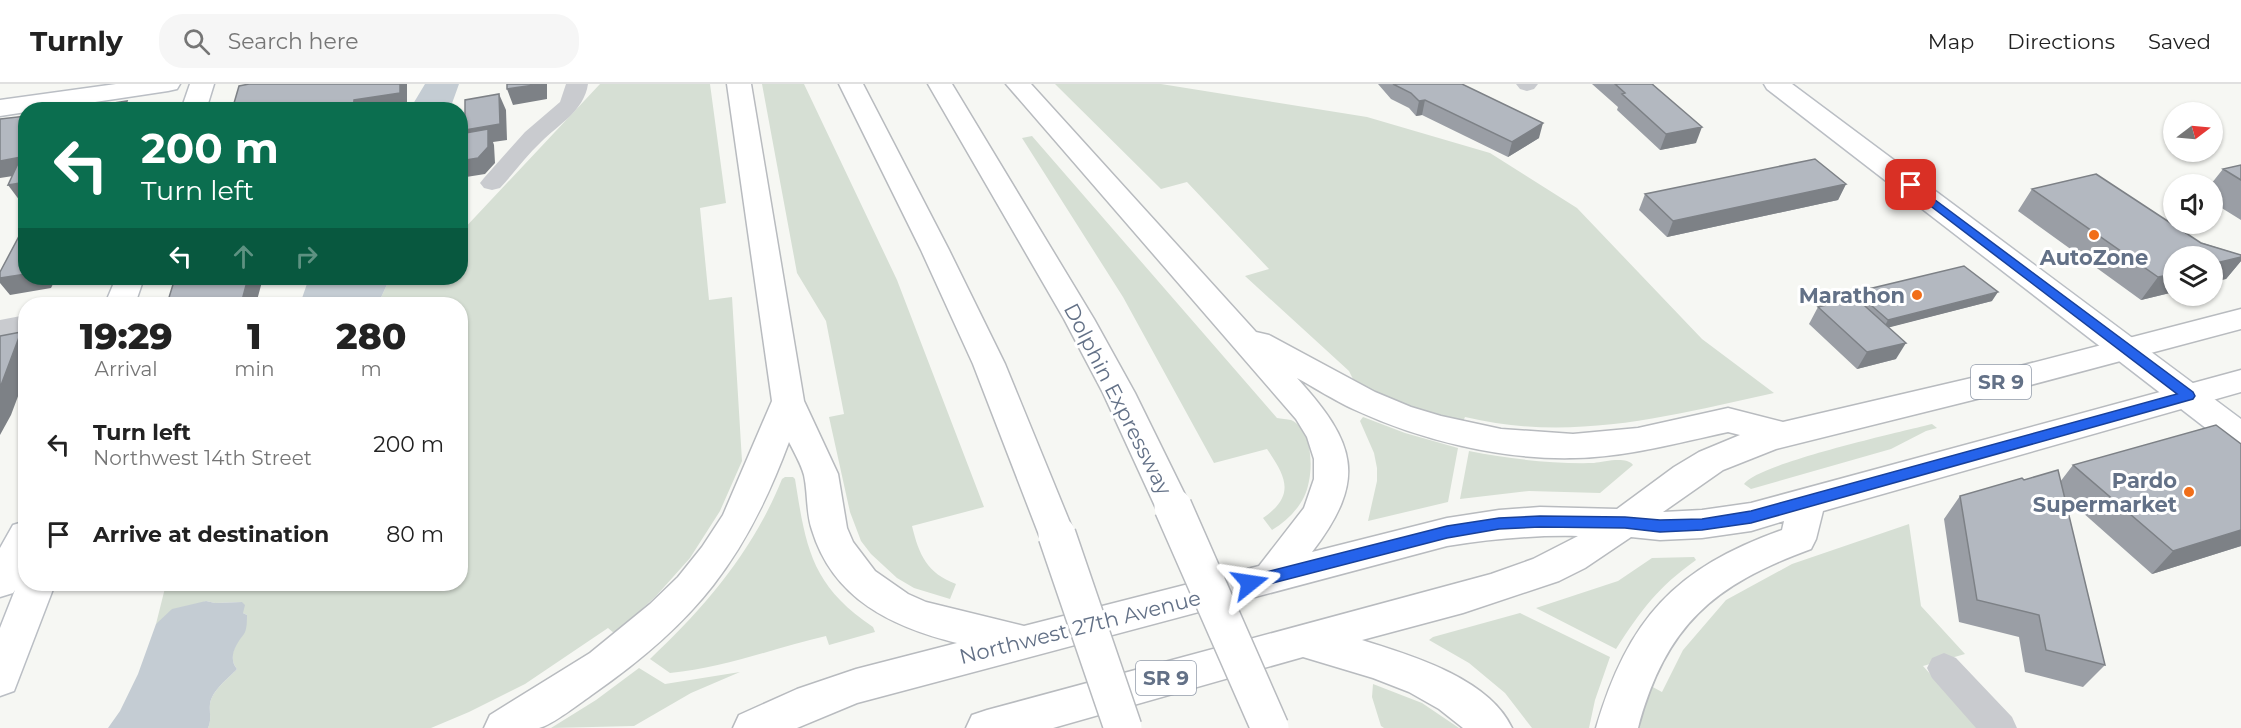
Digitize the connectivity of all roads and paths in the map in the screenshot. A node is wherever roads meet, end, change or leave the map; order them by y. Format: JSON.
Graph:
{"nodes":[{"id":1,"x":168,"y":84,"type":"edge"},
{"id":2,"x":202,"y":84,"type":"edge"},
{"id":3,"x":577,"y":84,"type":"edge"},
{"id":4,"x":739,"y":84,"type":"edge"},
{"id":5,"x":851,"y":84,"type":"edge"},
{"id":6,"x":940,"y":84,"type":"edge"},
{"id":7,"x":1018,"y":84,"type":"edge"},
{"id":8,"x":1776,"y":84,"type":"edge"},
{"id":9,"x":42,"y":102,"type":"edge"},
{"id":10,"x":196,"y":102,"type":"edge"},
{"id":11,"x":18,"y":105,"type":"edge"},
{"id":12,"x":0,"y":108,"type":"edge"},
{"id":13,"x":492,"y":183,"type":"dead end"},
{"id":14,"x":2241,"y":319,"type":"edge"},
{"id":15,"x":18,"y":326,"type":"edge"},
{"id":16,"x":0,"y":329,"type":"edge"},
{"id":17,"x":1235,"y":329,"type":"junction"},
{"id":18,"x":2127,"y":349,"type":"junction"},
{"id":19,"x":2241,"y":381,"type":"edge"},
{"id":20,"x":2188,"y":396,"type":"junction"},
{"id":21,"x":788,"y":401,"type":"junction"},
{"id":22,"x":1784,"y":434,"type":"junction"},
{"id":23,"x":2241,"y":436,"type":"edge"},
{"id":24,"x":1807,"y":502,"type":"junction"},
{"id":25,"x":1625,"y":523,"type":"junction"},
{"id":26,"x":18,"y":558,"type":"edge"},
{"id":27,"x":1272,"y":577,"type":"junction"},
{"id":28,"x":10,"y":580,"type":"edge"},
{"id":29,"x":1303,"y":640,"type":"junction"},
{"id":30,"x":1026,"y":641,"type":"junction"},
{"id":31,"x":1944,"y":668,"type":"dead end"},
{"id":32,"x":0,"y":680,"type":"edge"},
{"id":33,"x":1025,"y":722,"type":"edge"},
{"id":34,"x":505,"y":728,"type":"edge"},
{"id":35,"x":754,"y":728,"type":"edge"},
{"id":36,"x":987,"y":728,"type":"edge"},
{"id":37,"x":1123,"y":728,"type":"edge"},
{"id":38,"x":1270,"y":728,"type":"edge"},
{"id":39,"x":1491,"y":728,"type":"edge"},
{"id":40,"x":1617,"y":728,"type":"edge"},
{"id":41,"x":1999,"y":728,"type":"edge"}],
"edges":[{"from":1,"to":9,"type":"main road"},
{"from":2,"to":10,"type":"main road"},
{"from":3,"to":13,"type":"street"},
{"from":4,"to":21,"type":"main road"},
{"from":5,"to":37,"type":"main road","bridge":true},
{"from":6,"to":38,"type":"main road","name":"Dolphin Expressway","bridge":true},
{"from":7,"to":17,"type":"main road"},
{"from":8,"to":18,"type":"main road"},
{"from":11,"to":12,"type":"main road"},
{"from":14,"to":18,"type":"main road","number":"SR 9"},
{"from":15,"to":16,"type":"street"},
{"from":17,"to":22,"type":"main road"},
{"from":17,"to":27,"type":"main road"},
{"from":18,"to":20,"type":"main road"},
{"from":18,"to":22,"type":"main road","number":"SR 9"},
{"from":19,"to":20,"type":"main road","name":"Northwest 27th Avenue"},
{"from":20,"to":23,"type":"main road"},
{"from":20,"to":24,"type":"main road","name":"Northwest 27th Avenue"},
{"from":21,"to":30,"type":"main road"},
{"from":21,"to":34,"type":"main road"},
{"from":22,"to":25,"type":"main road","number":"SR 9"},
{"from":24,"to":25,"type":"main road","name":"Northwest 27th Avenue"},
{"from":24,"to":40,"type":"main road"},
{"from":25,"to":27,"type":"main road","name":"Northwest 27th Avenue"},
{"from":25,"to":29,"type":"main road","number":"SR 9"},
{"from":26,"to":28,"type":"main road"},
{"from":27,"to":30,"type":"main road","name":"Northwest 27th Avenue"},
{"from":28,"to":32,"type":"main road"},
{"from":29,"to":33,"type":"main road","number":"SR 9"},
{"from":29,"to":39,"type":"main road"},
{"from":30,"to":35,"type":"main road","name":"Northwest 27th Avenue"},
{"from":31,"to":41,"type":"street"},
{"from":33,"to":36,"type":"main road","number":"SR 9"}]}
